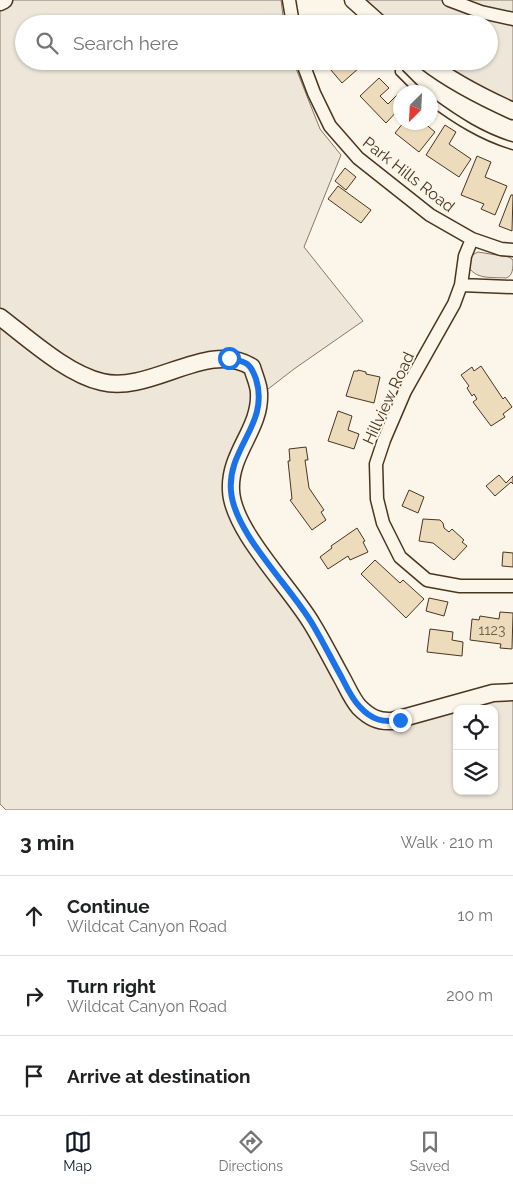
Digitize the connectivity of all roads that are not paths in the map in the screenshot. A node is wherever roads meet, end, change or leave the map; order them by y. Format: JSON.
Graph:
{"nodes":[{"id":1,"x":4,"y":0,"type":"edge"},
{"id":2,"x":289,"y":0,"type":"edge"},
{"id":3,"x":352,"y":0,"type":"edge"},
{"id":4,"x":449,"y":0,"type":"edge"},
{"id":5,"x":0,"y":2,"type":"edge"},
{"id":6,"x":292,"y":15,"type":"edge"},
{"id":7,"x":370,"y":15,"type":"edge"},
{"id":8,"x":495,"y":15,"type":"edge"},
{"id":9,"x":498,"y":16,"type":"edge"},
{"id":10,"x":513,"y":19,"type":"edge"},
{"id":11,"x":305,"y":70,"type":"edge"},
{"id":12,"x":399,"y":70,"type":"edge"},
{"id":13,"x":438,"y":70,"type":"edge"},
{"id":14,"x":412,"y":85,"type":"edge"},
{"id":15,"x":438,"y":107,"type":"edge"},
{"id":16,"x":513,"y":111,"type":"edge"},
{"id":17,"x":513,"y":146,"type":"edge"},
{"id":18,"x":472,"y":239,"type":"junction"},
{"id":19,"x":513,"y":250,"type":"edge"},
{"id":20,"x":461,"y":285,"type":"junction"},
{"id":21,"x":513,"y":287,"type":"edge"},
{"id":22,"x":0,"y":317,"type":"edge"},
{"id":23,"x":513,"y":586,"type":"edge"},
{"id":24,"x":513,"y":692,"type":"edge"}],
"edges":[{"from":1,"to":5,"type":"street"},
{"from":2,"to":6,"type":"street"},
{"from":3,"to":7,"type":"street"},
{"from":4,"to":8,"type":"street"},
{"from":9,"to":10,"type":"street"},
{"from":11,"to":18,"type":"street","name":"Park Hills Road"},
{"from":12,"to":14,"type":"lane"},
{"from":13,"to":16,"type":"street"},
{"from":15,"to":17,"type":"lane"},
{"from":18,"to":19,"type":"street","name":"Park Hills Road"},
{"from":18,"to":20,"type":"street","name":"Hillview Road"},
{"from":20,"to":21,"type":"street"},
{"from":20,"to":23,"type":"street","name":"Hillview Road"},
{"from":22,"to":24,"type":"street"}]}
